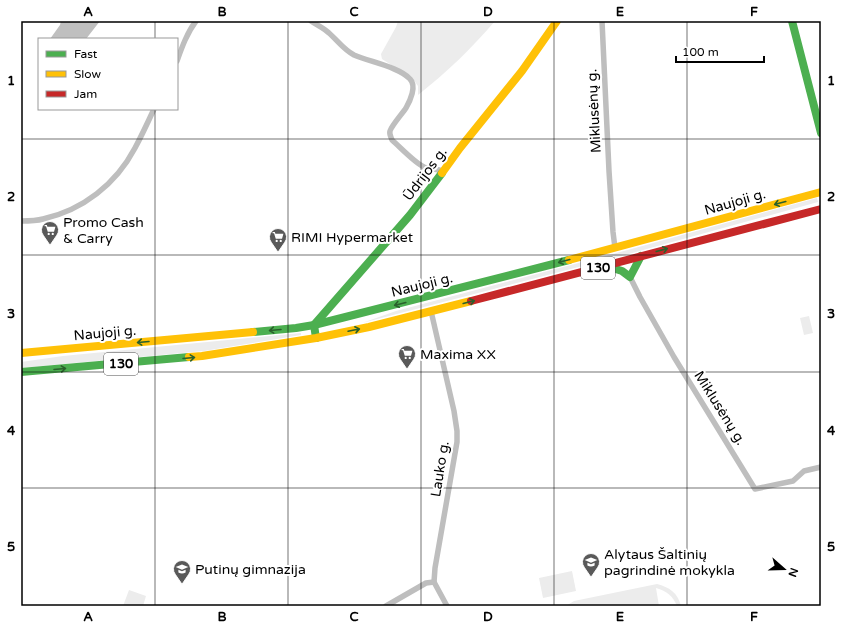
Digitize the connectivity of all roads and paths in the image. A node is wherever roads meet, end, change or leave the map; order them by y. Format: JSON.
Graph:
{"nodes":[{"id":1,"x":196,"y":21,"type":"edge"},
{"id":2,"x":311,"y":21,"type":"edge"},
{"id":3,"x":557,"y":21,"type":"edge"},
{"id":4,"x":602,"y":21,"type":"edge"},
{"id":5,"x":792,"y":21,"type":"edge"},
{"id":6,"x":178,"y":58,"type":"edge"},
{"id":7,"x":154,"y":110,"type":"edge"},
{"id":8,"x":821,"y":133,"type":"edge"},
{"id":9,"x":443,"y":171,"type":"junction"},
{"id":10,"x":821,"y":192,"type":"edge"},
{"id":11,"x":821,"y":209,"type":"edge"},
{"id":12,"x":21,"y":222,"type":"edge"},
{"id":13,"x":615,"y":248,"type":"junction"},
{"id":14,"x":641,"y":256,"type":"junction"},
{"id":15,"x":606,"y":266,"type":"junction"},
{"id":16,"x":630,"y":277,"type":"junction"},
{"id":17,"x":431,"y":311,"type":"junction"},
{"id":18,"x":314,"y":325,"type":"junction"},
{"id":19,"x":316,"y":338,"type":"junction"},
{"id":20,"x":21,"y":353,"type":"edge"},
{"id":21,"x":21,"y":372,"type":"edge"},
{"id":22,"x":821,"y":467,"type":"edge"},
{"id":23,"x":434,"y":582,"type":"junction"},
{"id":24,"x":386,"y":606,"type":"edge"},
{"id":25,"x":447,"y":606,"type":"edge"}],
"edges":[{"from":1,"to":6,"type":"street"},
{"from":2,"to":9,"type":"street"},
{"from":3,"to":9,"type":"main road","name":"Ūdrijos g."},
{"from":4,"to":13,"type":"street","name":"Miklusėnų g."},
{"from":5,"to":8,"type":"main road"},
{"from":7,"to":12,"type":"street"},
{"from":9,"to":18,"type":"main road","name":"Ūdrijos g."},
{"from":10,"to":13,"type":"main road","name":"Naujoji g.","number":"130","one_way":true},
{"from":14,"to":11,"type":"main road","name":"Naujoji g.","number":"130","one_way":true},
{"from":13,"to":18,"type":"main road","name":"Naujoji g.","number":"130","one_way":true},
{"from":14,"to":15,"type":"main road","name":"Naujoji g.","number":"130"},
{"from":14,"to":16,"type":"main road"},
{"from":15,"to":16,"type":"main road"},
{"from":17,"to":15,"type":"main road","name":"Naujoji g.","number":"130","one_way":true},
{"from":16,"to":22,"type":"street","name":"Miklusėnų g."},
{"from":19,"to":17,"type":"main road","name":"Naujoji g.","number":"130","one_way":true},
{"from":17,"to":23,"type":"street","name":"Lauko g."},
{"from":18,"to":19,"type":"main road"},
{"from":18,"to":20,"type":"main road","name":"Naujoji g.","number":"130","one_way":true},
{"from":21,"to":19,"type":"main road","name":"Naujoji g.","number":"130","one_way":true},
{"from":23,"to":24,"type":"street"},
{"from":23,"to":25,"type":"street"}]}
